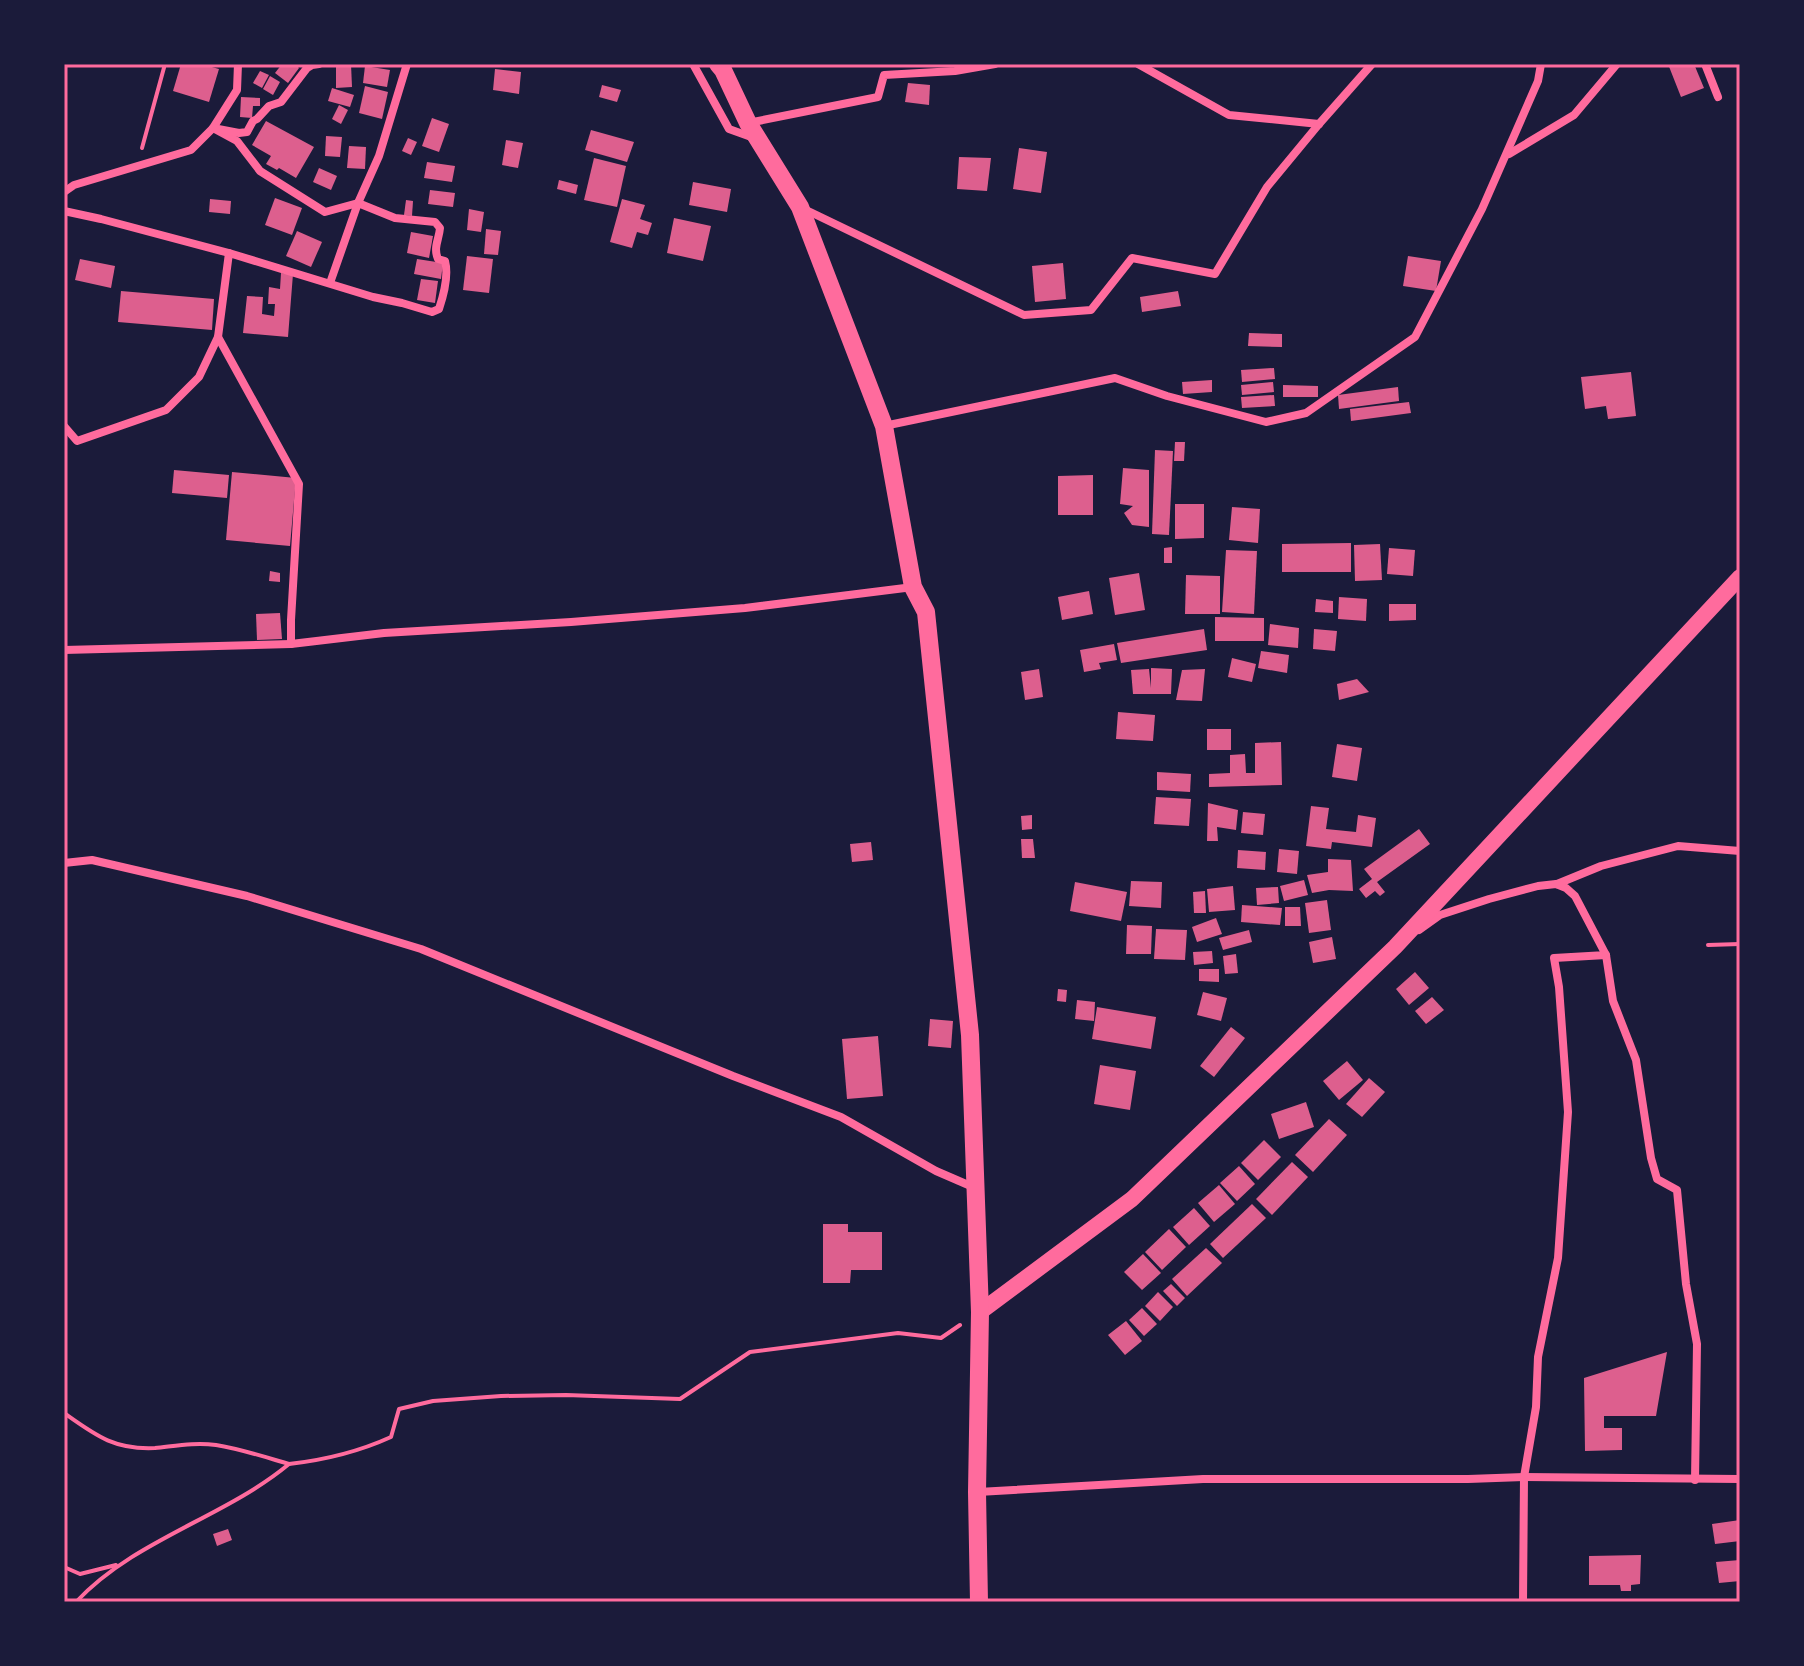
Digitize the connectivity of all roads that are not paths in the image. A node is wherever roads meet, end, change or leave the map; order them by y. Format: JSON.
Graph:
{"nodes":[{"id":1,"x":238,"y":64,"type":"edge"},
{"id":2,"x":319,"y":64,"type":"edge"},
{"id":3,"x":407,"y":64,"type":"edge"},
{"id":4,"x":693,"y":64,"type":"edge"},
{"id":5,"x":718,"y":64,"type":"edge"},
{"id":6,"x":883,"y":64,"type":"edge"},
{"id":7,"x":995,"y":64,"type":"edge"},
{"id":8,"x":1138,"y":64,"type":"edge"},
{"id":9,"x":1372,"y":64,"type":"edge"},
{"id":10,"x":1541,"y":64,"type":"edge"},
{"id":11,"x":1617,"y":64,"type":"edge"},
{"id":12,"x":1705,"y":64,"type":"edge"},
{"id":13,"x":884,"y":75,"type":"junction"},
{"id":14,"x":1718,"y":97,"type":"dead end"},
{"id":15,"x":748,"y":123,"type":"junction"},
{"id":16,"x":1319,"y":124,"type":"junction"},
{"id":17,"x":213,"y":128,"type":"junction"},
{"id":18,"x":1507,"y":155,"type":"junction"},
{"id":19,"x":64,"y":192,"type":"edge"},
{"id":20,"x":358,"y":203,"type":"junction"},
{"id":21,"x":800,"y":207,"type":"junction"},
{"id":22,"x":64,"y":211,"type":"edge"},
{"id":23,"x":229,"y":253,"type":"junction"},
{"id":24,"x":330,"y":283,"type":"junction"},
{"id":25,"x":218,"y":337,"type":"junction"},
{"id":26,"x":64,"y":426,"type":"edge"},
{"id":27,"x":884,"y":426,"type":"junction"},
{"id":28,"x":1740,"y":577,"type":"edge"},
{"id":29,"x":913,"y":587,"type":"junction"},
{"id":30,"x":291,"y":644,"type":"junction"},
{"id":31,"x":64,"y":650,"type":"edge"},
{"id":32,"x":1740,"y":851,"type":"edge"},
{"id":33,"x":64,"y":863,"type":"edge"},
{"id":34,"x":1556,"y":884,"type":"junction"},
{"id":35,"x":1395,"y":947,"type":"junction"},
{"id":36,"x":1606,"y":955,"type":"junction"},
{"id":37,"x":975,"y":1188,"type":"junction"},
{"id":38,"x":980,"y":1312,"type":"junction"},
{"id":39,"x":1524,"y":1477,"type":"junction"},
{"id":40,"x":1740,"y":1479,"type":"edge"},
{"id":41,"x":1695,"y":1480,"type":"junction"},
{"id":42,"x":977,"y":1492,"type":"junction"},
{"id":43,"x":979,"y":1602,"type":"edge"},
{"id":44,"x":1523,"y":1602,"type":"edge"}],
"edges":[{"from":1,"to":17,"type":"street"},
{"from":2,"to":17,"type":"street"},
{"from":3,"to":20,"type":"street"},
{"from":4,"to":15,"type":"street"},
{"from":5,"to":15,"type":"highway"},
{"from":6,"to":13,"type":"street"},
{"from":7,"to":13,"type":"street"},
{"from":8,"to":16,"type":"street"},
{"from":9,"to":16,"type":"street"},
{"from":10,"to":18,"type":"street"},
{"from":11,"to":18,"type":"street"},
{"from":12,"to":14,"type":"street"},
{"from":13,"to":15,"type":"street"},
{"from":15,"to":21,"type":"highway"},
{"from":16,"to":21,"type":"street"},
{"from":17,"to":19,"type":"street"},
{"from":17,"to":20,"type":"street"},
{"from":18,"to":27,"type":"street"},
{"from":20,"to":24,"type":"street"},
{"from":20,"to":24,"type":"street"},
{"from":21,"to":27,"type":"highway"},
{"from":22,"to":23,"type":"street"},
{"from":23,"to":24,"type":"street"},
{"from":23,"to":25,"type":"street"},
{"from":25,"to":26,"type":"street"},
{"from":25,"to":30,"type":"street"},
{"from":27,"to":29,"type":"highway"},
{"from":28,"to":35,"type":"main road"},
{"from":29,"to":30,"type":"street"},
{"from":29,"to":37,"type":"highway"},
{"from":30,"to":31,"type":"street"},
{"from":32,"to":34,"type":"street"},
{"from":33,"to":37,"type":"street"},
{"from":34,"to":35,"type":"street"},
{"from":34,"to":36,"type":"street"},
{"from":35,"to":38,"type":"main road"},
{"from":36,"to":39,"type":"street"},
{"from":36,"to":41,"type":"street"},
{"from":37,"to":38,"type":"highway"},
{"from":38,"to":42,"type":"highway"},
{"from":39,"to":41,"type":"street"},
{"from":39,"to":42,"type":"street"},
{"from":39,"to":44,"type":"street"},
{"from":40,"to":41,"type":"street"},
{"from":42,"to":43,"type":"highway"}]}
